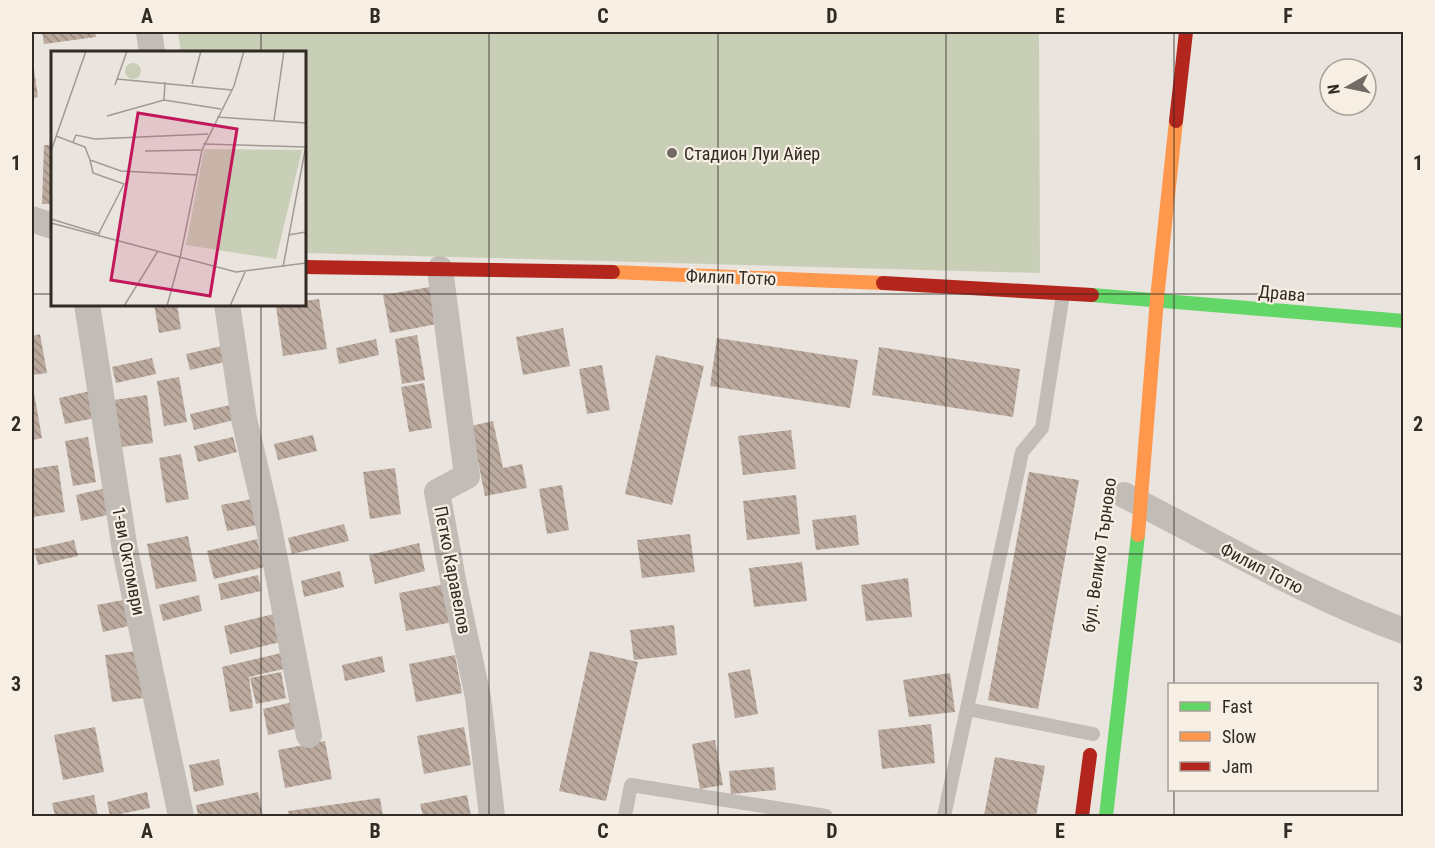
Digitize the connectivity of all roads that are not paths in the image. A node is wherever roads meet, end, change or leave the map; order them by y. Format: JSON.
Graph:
{"nodes":[{"id":1,"x":149,"y":32,"type":"edge"},
{"id":2,"x":1186,"y":32,"type":"edge"},
{"id":3,"x":152,"y":51,"type":"edge"},
{"id":4,"x":32,"y":219,"type":"edge"},
{"id":5,"x":51,"y":226,"type":"edge"},
{"id":6,"x":306,"y":267,"type":"edge"},
{"id":7,"x":440,"y":269,"type":"junction"},
{"id":8,"x":1063,"y":294,"type":"junction"},
{"id":9,"x":1157,"y":299,"type":"junction"},
{"id":10,"x":87,"y":306,"type":"edge"},
{"id":11,"x":227,"y":306,"type":"edge"},
{"id":12,"x":1404,"y":321,"type":"edge"},
{"id":13,"x":1130,"y":461,"type":"dead end"},
{"id":14,"x":1129,"y":497,"type":"junction"},
{"id":15,"x":1404,"y":631,"type":"edge"},
{"id":16,"x":967,"y":709,"type":"junction"},
{"id":17,"x":1094,"y":728,"type":"joint"},
{"id":18,"x":309,"y":735,"type":"dead end"},
{"id":19,"x":181,"y":816,"type":"edge"},
{"id":20,"x":492,"y":816,"type":"edge"},
{"id":21,"x":625,"y":816,"type":"edge"},
{"id":22,"x":826,"y":816,"type":"edge"},
{"id":23,"x":944,"y":816,"type":"edge"},
{"id":24,"x":1082,"y":816,"type":"edge"},
{"id":25,"x":1106,"y":816,"type":"edge"}],
"edges":[{"from":1,"to":3,"type":"street"},
{"from":2,"to":9,"type":"street","name":"бул. Велико Търново"},
{"from":4,"to":5,"type":"street"},
{"from":6,"to":7,"type":"street","name":"Филип Тотю"},
{"from":7,"to":8,"type":"street","name":"Филип Тотю"},
{"from":7,"to":20,"type":"street","name":"Петко Каравелов"},
{"from":8,"to":9,"type":"street","name":"Филип Тотю"},
{"from":8,"to":16,"type":"lane"},
{"from":9,"to":12,"type":"street","name":"Драва"},
{"from":9,"to":13,"type":"street","name":"бул. Велико Търново"},
{"from":9,"to":14,"type":"street","name":"бул. Велико Търново"},
{"from":10,"to":19,"type":"street","name":"1-ви Октомври"},
{"from":11,"to":18,"type":"street"},
{"from":14,"to":15,"type":"street","name":"Филип Тотю"},
{"from":14,"to":25,"type":"street","name":"бул. Велико Търново"},
{"from":16,"to":17,"type":"lane"},
{"from":16,"to":23,"type":"lane"},
{"from":17,"to":24,"type":"street"},
{"from":21,"to":22,"type":"lane"}]}
